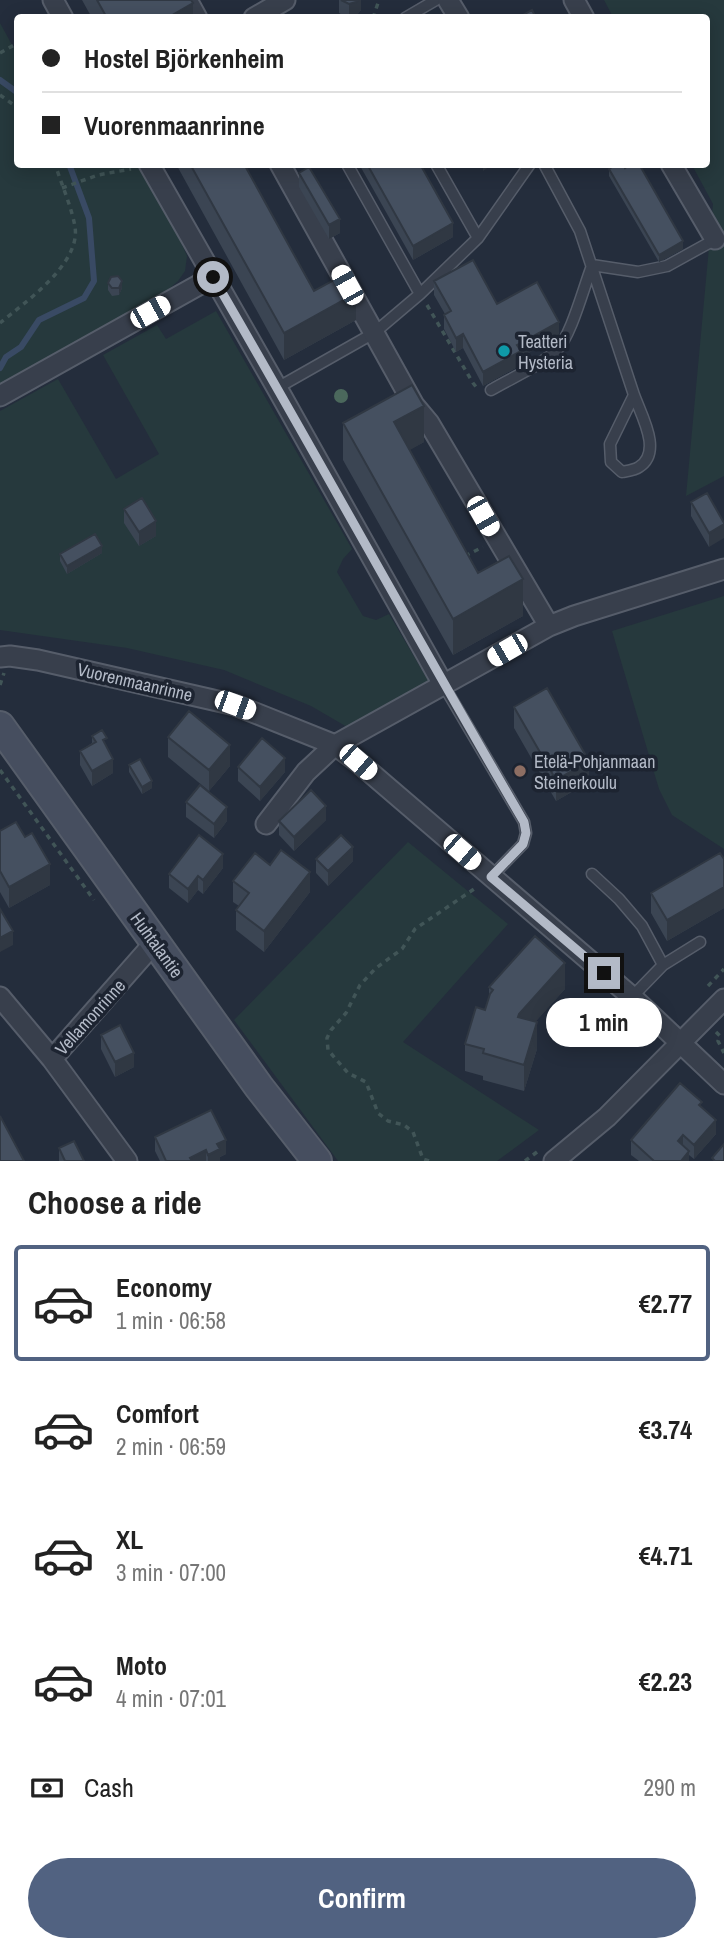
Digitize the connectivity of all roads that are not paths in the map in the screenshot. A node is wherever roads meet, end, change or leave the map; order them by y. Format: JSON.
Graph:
{"nodes":[{"id":1,"x":285,"y":0,"type":"edge"},
{"id":2,"x":436,"y":0,"type":"edge"},
{"id":3,"x":260,"y":12,"type":"edge"},
{"id":4,"x":412,"y":14,"type":"edge"},
{"id":5,"x":143,"y":168,"type":"edge"},
{"id":6,"x":282,"y":168,"type":"edge"},
{"id":7,"x":349,"y":168,"type":"edge"},
{"id":8,"x":438,"y":168,"type":"edge"},
{"id":9,"x":527,"y":168,"type":"edge"},
{"id":10,"x":546,"y":168,"type":"edge"},
{"id":11,"x":674,"y":168,"type":"edge"},
{"id":12,"x":478,"y":238,"type":"junction"},
{"id":13,"x":720,"y":238,"type":"edge"},
{"id":14,"x":592,"y":265,"type":"junction"},
{"id":15,"x":213,"y":277,"type":"junction"},
{"id":16,"x":421,"y":294,"type":"junction"},
{"id":17,"x":374,"y":333,"type":"junction"},
{"id":18,"x":277,"y":388,"type":"junction"},
{"id":19,"x":491,"y":390,"type":"road end"},
{"id":20,"x":634,"y":395,"type":"junction"},
{"id":21,"x":0,"y":396,"type":"edge"},
{"id":22,"x":724,"y":569,"type":"edge"},
{"id":23,"x":549,"y":626,"type":"junction"},
{"id":24,"x":0,"y":657,"type":"edge"},
{"id":25,"x":444,"y":686,"type":"junction"},
{"id":26,"x":0,"y":726,"type":"edge"},
{"id":27,"x":335,"y":745,"type":"junction"},
{"id":28,"x":266,"y":824,"type":"dead end"},
{"id":29,"x":592,"y":874,"type":"dead end"},
{"id":30,"x":491,"y":877,"type":"junction"},
{"id":31,"x":155,"y":942,"type":"junction"},
{"id":32,"x":700,"y":942,"type":"dead end"},
{"id":33,"x":663,"y":965,"type":"junction"},
{"id":34,"x":0,"y":997,"type":"edge"},
{"id":35,"x":632,"y":997,"type":"junction"},
{"id":36,"x":724,"y":999,"type":"edge"},
{"id":37,"x":681,"y":1043,"type":"junction"},
{"id":38,"x":52,"y":1059,"type":"junction"},
{"id":39,"x":724,"y":1084,"type":"edge"},
{"id":40,"x":548,"y":1154,"type":"edge"},
{"id":41,"x":127,"y":1161,"type":"edge"},
{"id":42,"x":317,"y":1161,"type":"edge"}],
"edges":[{"from":1,"to":3,"type":"street"},
{"from":2,"to":4,"type":"lane"},
{"from":5,"to":15,"type":"street"},
{"from":6,"to":17,"type":"street"},
{"from":7,"to":16,"type":"lane"},
{"from":8,"to":12,"type":"lane"},
{"from":9,"to":12,"type":"lane"},
{"from":10,"to":14,"type":"lane"},
{"from":11,"to":13,"type":"street"},
{"from":12,"to":16,"type":"lane"},
{"from":13,"to":14,"type":"lane"},
{"from":14,"to":19,"type":"lane"},
{"from":14,"to":20,"type":"lane"},
{"from":15,"to":18,"type":"street"},
{"from":15,"to":21,"type":"street"},
{"from":16,"to":17,"type":"lane"},
{"from":17,"to":18,"type":"lane"},
{"from":17,"to":23,"type":"street"},
{"from":18,"to":25,"type":"street"},
{"from":20,"to":20,"type":"lane"},
{"from":22,"to":23,"type":"street"},
{"from":23,"to":25,"type":"street"},
{"from":24,"to":27,"type":"street","name":"Vuorenmaanrinne"},
{"from":25,"to":27,"type":"street"},
{"from":25,"to":30,"type":"lane"},
{"from":26,"to":31,"type":"main road","name":"Huhtalantie"},
{"from":27,"to":28,"type":"street"},
{"from":27,"to":30,"type":"street","name":"Vuorenmaanrinne"},
{"from":29,"to":33,"type":"lane"},
{"from":30,"to":35,"type":"street","name":"Vuorenmaanrinne"},
{"from":31,"to":38,"type":"street","name":"Vellamonrinne"},
{"from":31,"to":42,"type":"main road","name":"Huhtalantie"},
{"from":32,"to":33,"type":"lane"},
{"from":33,"to":35,"type":"lane"},
{"from":34,"to":38,"type":"street"},
{"from":35,"to":37,"type":"street","name":"Vuorenmaanrinne"},
{"from":36,"to":37,"type":"street"},
{"from":37,"to":39,"type":"street","name":"Vuorenmaanrinne"},
{"from":37,"to":40,"type":"street"},
{"from":38,"to":41,"type":"street","name":"Vellamonrinne"}]}
